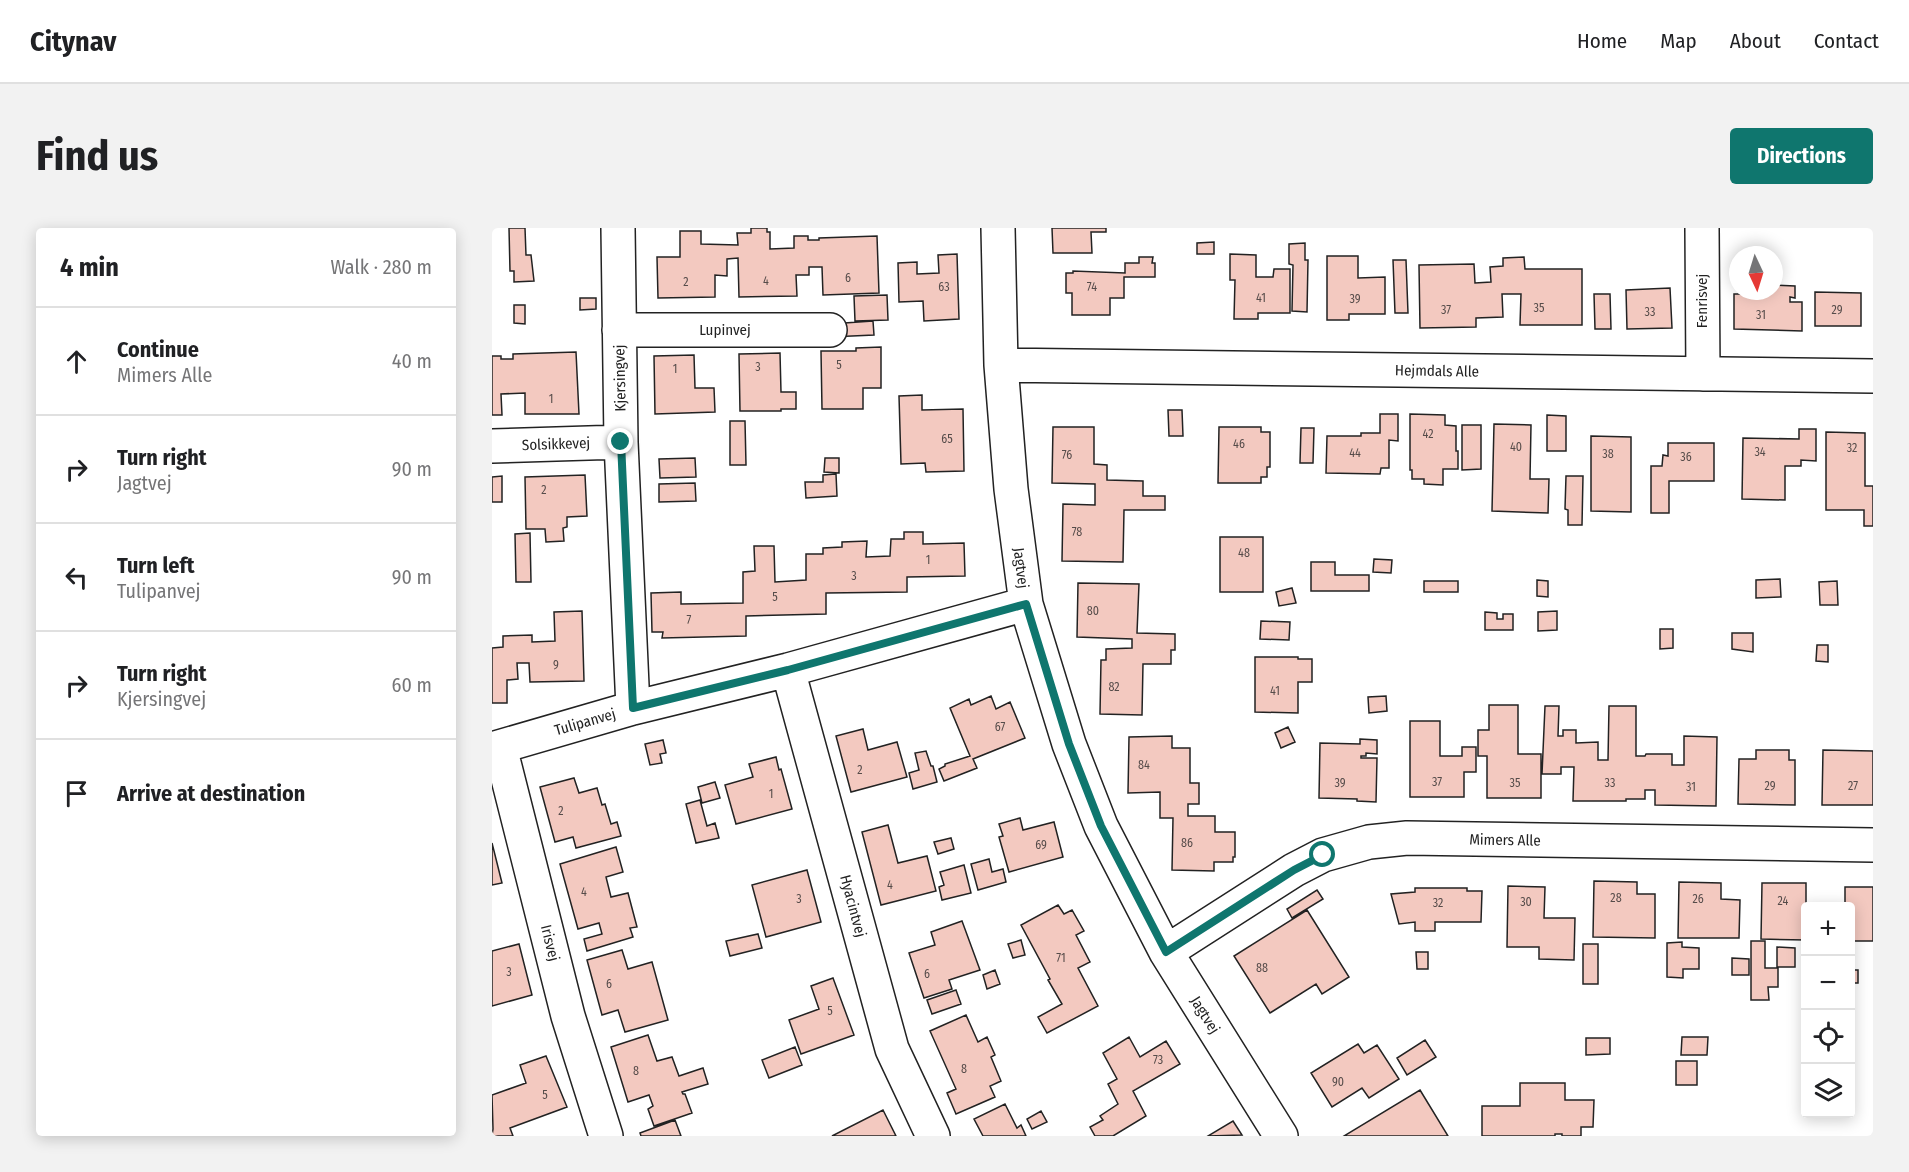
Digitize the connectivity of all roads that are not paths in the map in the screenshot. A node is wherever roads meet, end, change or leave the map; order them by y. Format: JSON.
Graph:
{"nodes":[{"id":1,"x":618,"y":228,"type":"edge"},
{"id":2,"x":998,"y":228,"type":"edge"},
{"id":3,"x":1702,"y":228,"type":"edge"},
{"id":4,"x":620,"y":330,"type":"junction"},
{"id":5,"x":830,"y":330,"type":"dead end"},
{"id":6,"x":1001,"y":365,"type":"junction"},
{"id":7,"x":1703,"y":374,"type":"junction"},
{"id":8,"x":1873,"y":376,"type":"edge"},
{"id":9,"x":621,"y":442,"type":"junction"},
{"id":10,"x":492,"y":446,"type":"edge"},
{"id":11,"x":1026,"y":604,"type":"junction"},
{"id":12,"x":788,"y":670,"type":"junction"},
{"id":13,"x":633,"y":708,"type":"junction"},
{"id":14,"x":496,"y":748,"type":"edge"},
{"id":15,"x":1873,"y":845,"type":"edge"},
{"id":16,"x":1166,"y":952,"type":"junction"},
{"id":17,"x":606,"y":1136,"type":"edge"},
{"id":18,"x":933,"y":1136,"type":"edge"},
{"id":19,"x":1281,"y":1136,"type":"edge"}],
"edges":[{"from":1,"to":4,"type":"street","name":"Kjersingvej"},
{"from":2,"to":6,"type":"street","name":"Jagtvej"},
{"from":3,"to":7,"type":"street","name":"Fenrisvej"},
{"from":4,"to":5,"type":"street","name":"Lupinvej"},
{"from":4,"to":9,"type":"street","name":"Kjersingvej"},
{"from":6,"to":7,"type":"street","name":"Hejmdals Alle"},
{"from":6,"to":11,"type":"street","name":"Jagtvej"},
{"from":7,"to":8,"type":"street","name":"Hejmdals Alle"},
{"from":9,"to":10,"type":"street","name":"Solsikkevej"},
{"from":9,"to":13,"type":"street","name":"Kjersingvej"},
{"from":11,"to":12,"type":"street","name":"Tulipanvej"},
{"from":11,"to":16,"type":"street","name":"Jagtvej"},
{"from":12,"to":13,"type":"street","name":"Tulipanvej"},
{"from":12,"to":18,"type":"street","name":"Hyacintvej"},
{"from":13,"to":14,"type":"street","name":"Tulipanvej"},
{"from":14,"to":17,"type":"street","name":"Irisvej"},
{"from":15,"to":16,"type":"street","name":"Mimers Alle"},
{"from":16,"to":19,"type":"street","name":"Jagtvej"}]}
